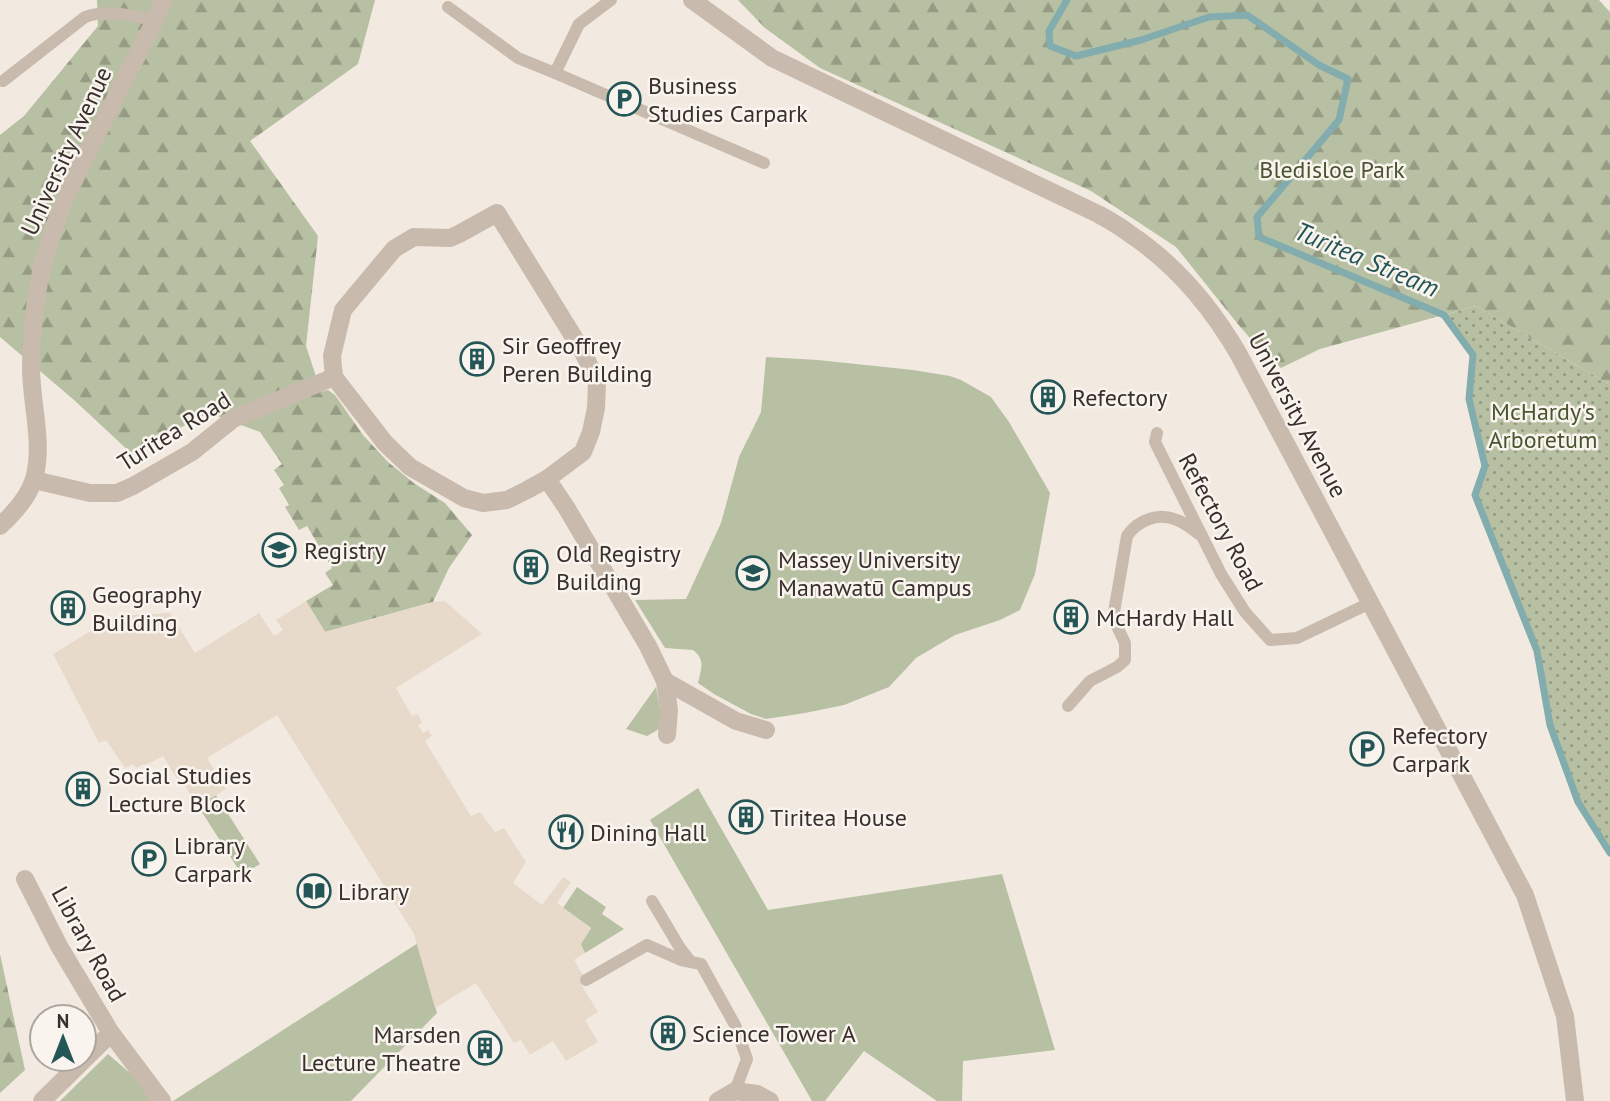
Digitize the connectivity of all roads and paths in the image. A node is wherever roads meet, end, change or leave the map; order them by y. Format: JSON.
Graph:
{"nodes":[{"id":1,"x":164,"y":0,"type":"edge"},
{"id":2,"x":611,"y":0,"type":"edge"},
{"id":3,"x":692,"y":0,"type":"edge"},
{"id":4,"x":448,"y":7,"type":"dead end"},
{"id":5,"x":155,"y":20,"type":"junction"},
{"id":6,"x":555,"y":72,"type":"junction"},
{"id":7,"x":3,"y":81,"type":"dead end"},
{"id":8,"x":764,"y":163,"type":"dead end"},
{"id":9,"x":334,"y":377,"type":"junction"},
{"id":10,"x":1157,"y":433,"type":"dead end"},
{"id":11,"x":547,"y":479,"type":"junction"},
{"id":12,"x":34,"y":480,"type":"junction"},
{"id":13,"x":0,"y":526,"type":"edge"},
{"id":14,"x":1202,"y":536,"type":"junction"},
{"id":15,"x":1370,"y":603,"type":"junction"},
{"id":16,"x":665,"y":681,"type":"junction"},
{"id":17,"x":1068,"y":706,"type":"dead end"},
{"id":18,"x":766,"y":730,"type":"dead end"},
{"id":19,"x":667,"y":735,"type":"dead end"},
{"id":20,"x":25,"y":879,"type":"dead end"},
{"id":21,"x":652,"y":901,"type":"dead end"},
{"id":22,"x":690,"y":961,"type":"junction"},
{"id":23,"x":586,"y":980,"type":"dead end"},
{"id":24,"x":111,"y":1033,"type":"junction"},
{"id":25,"x":735,"y":1091,"type":"junction"},
{"id":26,"x":42,"y":1101,"type":"edge"},
{"id":27,"x":162,"y":1101,"type":"edge"},
{"id":28,"x":718,"y":1101,"type":"edge"},
{"id":29,"x":770,"y":1101,"type":"edge"},
{"id":30,"x":1576,"y":1101,"type":"edge"}],
"edges":[{"from":1,"to":5,"type":"street","name":"University Avenue"},
{"from":2,"to":6,"type":"lane"},
{"from":3,"to":15,"type":"street","name":"University Avenue"},
{"from":4,"to":6,"type":"lane"},
{"from":5,"to":7,"type":"lane"},
{"from":5,"to":12,"type":"street","name":"University Avenue"},
{"from":6,"to":8,"type":"lane"},
{"from":9,"to":11,"type":"street"},
{"from":9,"to":11,"type":"street"},
{"from":9,"to":12,"type":"street","name":"Turitea Road"},
{"from":10,"to":14,"type":"lane","name":"Refectory Road"},
{"from":11,"to":16,"type":"street"},
{"from":12,"to":13,"type":"street","name":"University Avenue"},
{"from":14,"to":15,"type":"lane","name":"Refectory Road"},
{"from":14,"to":17,"type":"lane"},
{"from":15,"to":30,"type":"street","name":"University Avenue"},
{"from":16,"to":18,"type":"street"},
{"from":16,"to":19,"type":"street"},
{"from":20,"to":24,"type":"street","name":"Library Road"},
{"from":21,"to":22,"type":"lane"},
{"from":22,"to":23,"type":"lane"},
{"from":22,"to":25,"type":"lane"},
{"from":24,"to":26,"type":"street","name":"Library Road"},
{"from":24,"to":27,"type":"street","name":"Library Road"},
{"from":25,"to":28,"type":"street"},
{"from":25,"to":29,"type":"street"}]}
